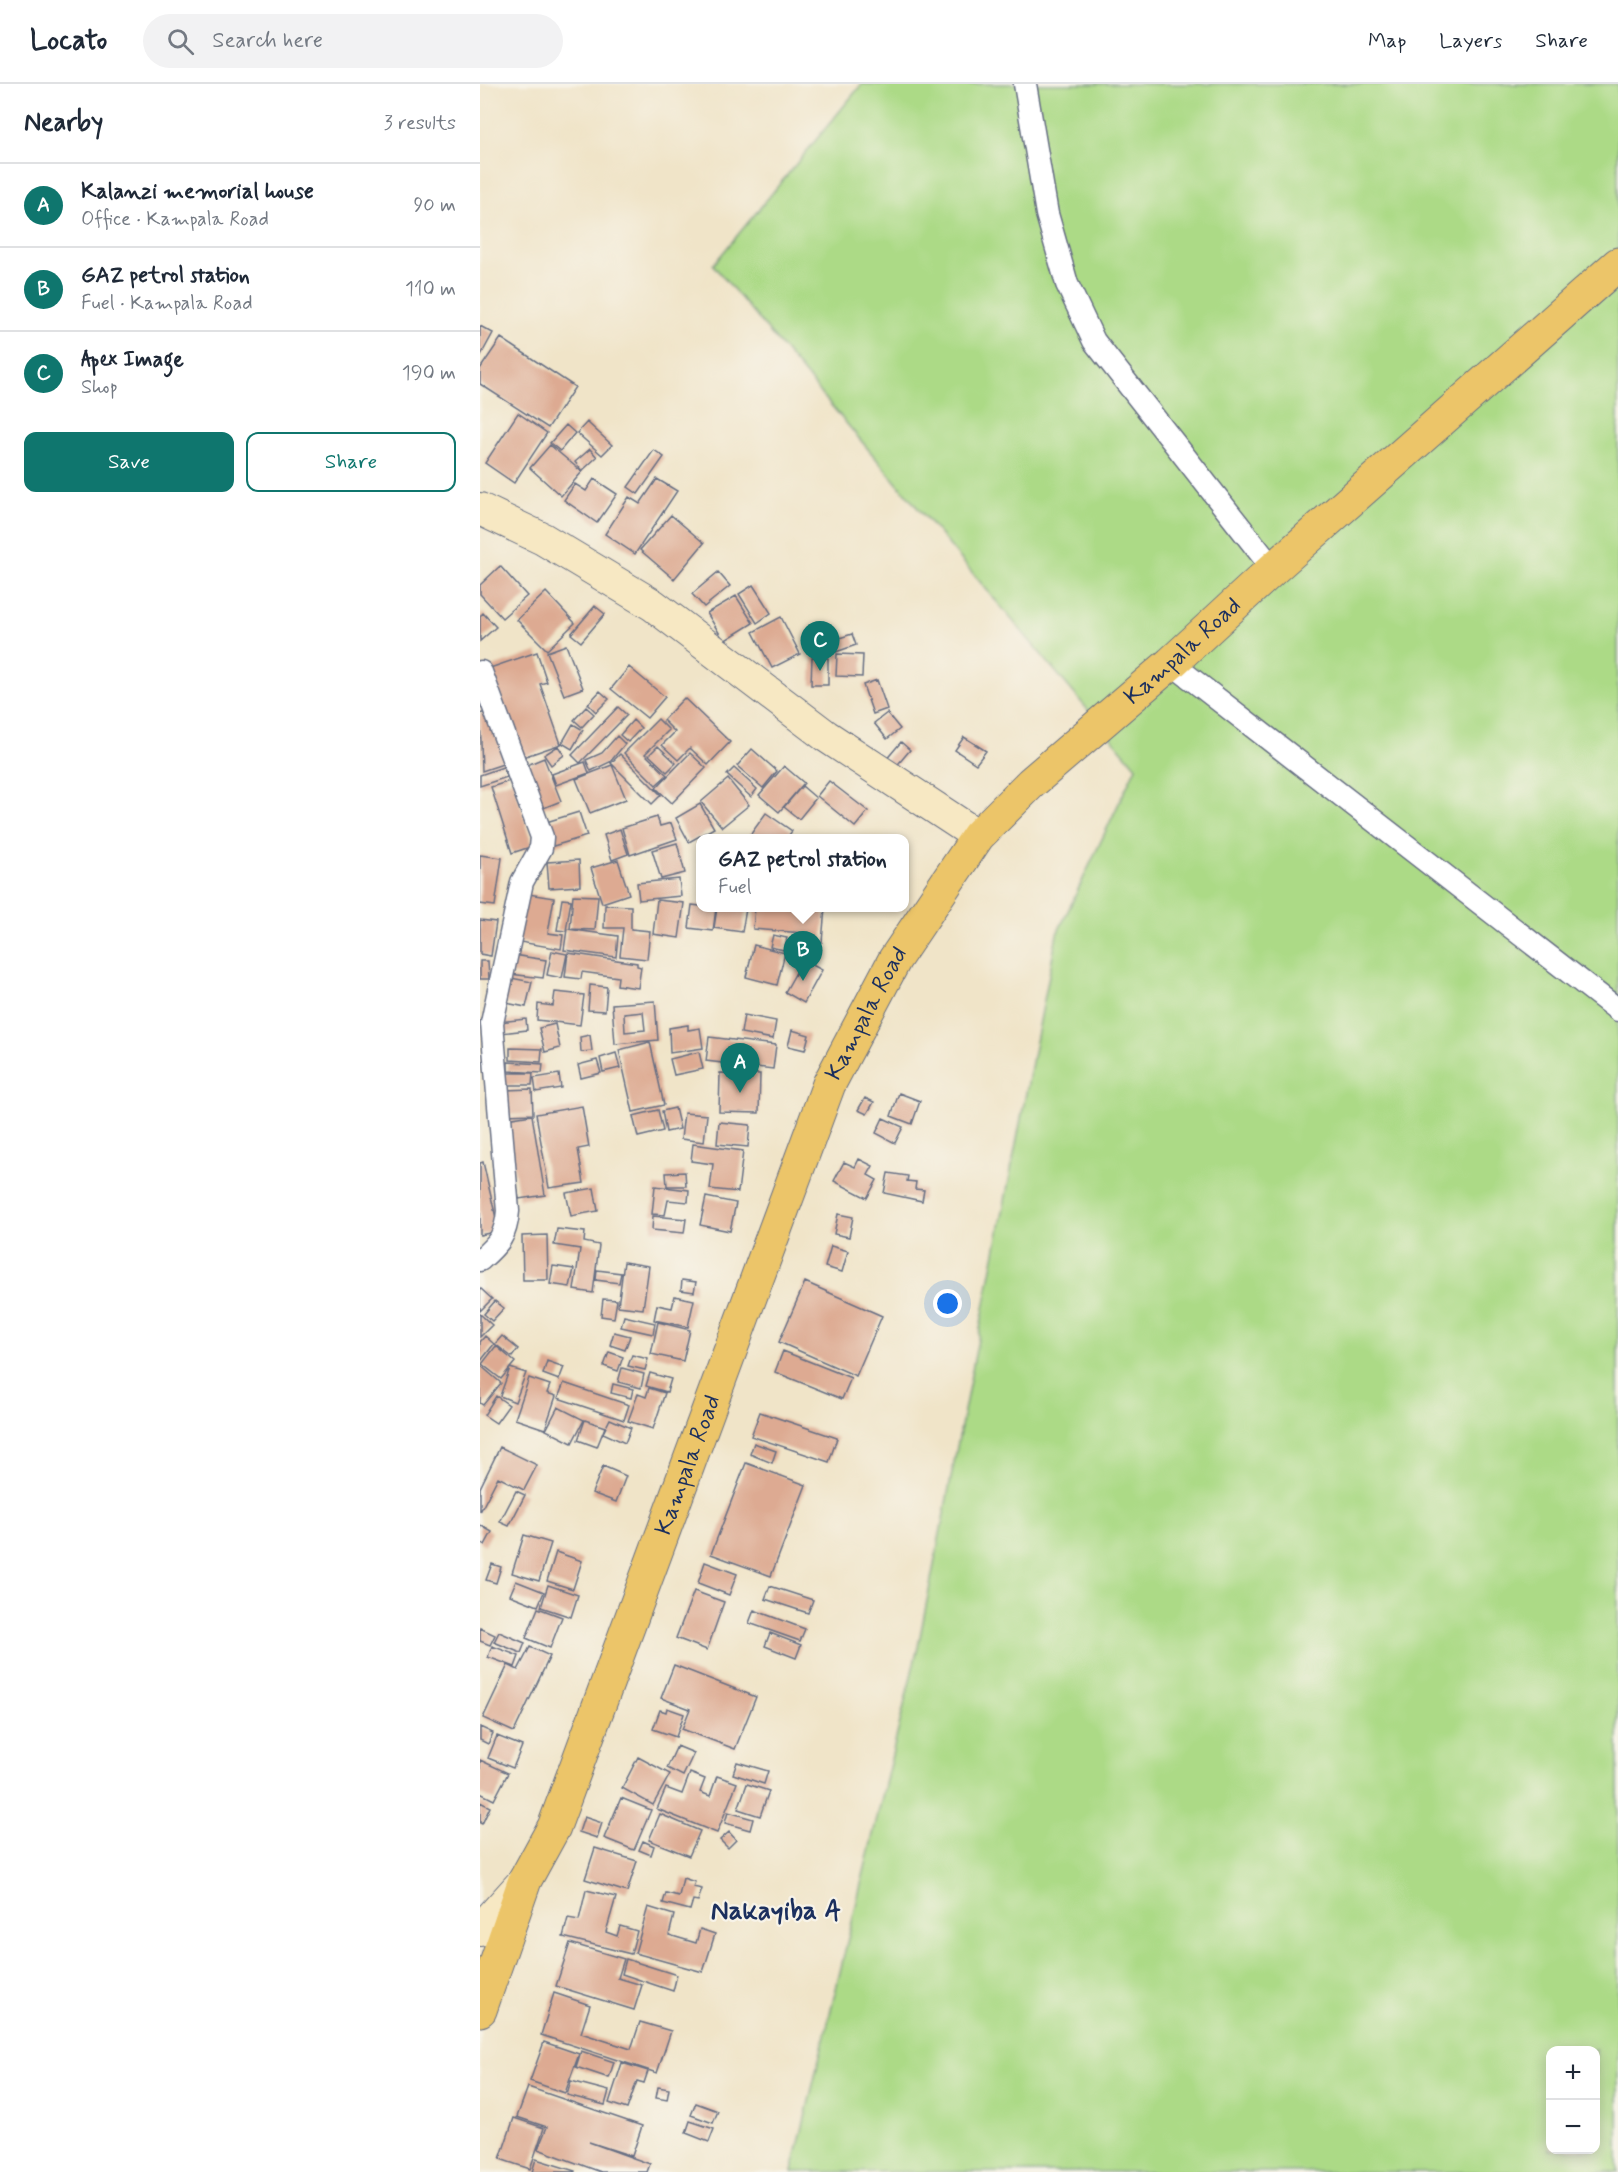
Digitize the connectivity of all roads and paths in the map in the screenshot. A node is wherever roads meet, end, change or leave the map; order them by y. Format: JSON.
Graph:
{"nodes":[{"id":1,"x":1025,"y":84,"type":"edge"},
{"id":2,"x":1618,"y":264,"type":"edge"},
{"id":3,"x":480,"y":508,"type":"edge"},
{"id":4,"x":1273,"y":569,"type":"junction"},
{"id":5,"x":1172,"y":663,"type":"junction"},
{"id":6,"x":481,"y":672,"type":"edge"},
{"id":7,"x":978,"y":836,"type":"junction"},
{"id":8,"x":1618,"y":1010,"type":"edge"},
{"id":9,"x":486,"y":1024,"type":"edge"},
{"id":10,"x":480,"y":1260,"type":"edge"},
{"id":11,"x":525,"y":1880,"type":"junction"},
{"id":12,"x":480,"y":1930,"type":"edge"},
{"id":13,"x":480,"y":2010,"type":"edge"}],
"edges":[{"from":1,"to":4,"type":"street"},
{"from":2,"to":4,"type":"main road","name":"Kampala Road"},
{"from":3,"to":7,"type":"street"},
{"from":4,"to":5,"type":"main road","name":"Kampala Road"},
{"from":5,"to":7,"type":"main road","name":"Kampala Road"},
{"from":5,"to":8,"type":"street"},
{"from":6,"to":9,"type":"street"},
{"from":7,"to":11,"type":"main road","name":"Kampala Road"},
{"from":9,"to":10,"type":"street"},
{"from":11,"to":12,"type":"street"},
{"from":11,"to":13,"type":"main road","name":"Kampala Road"}]}
